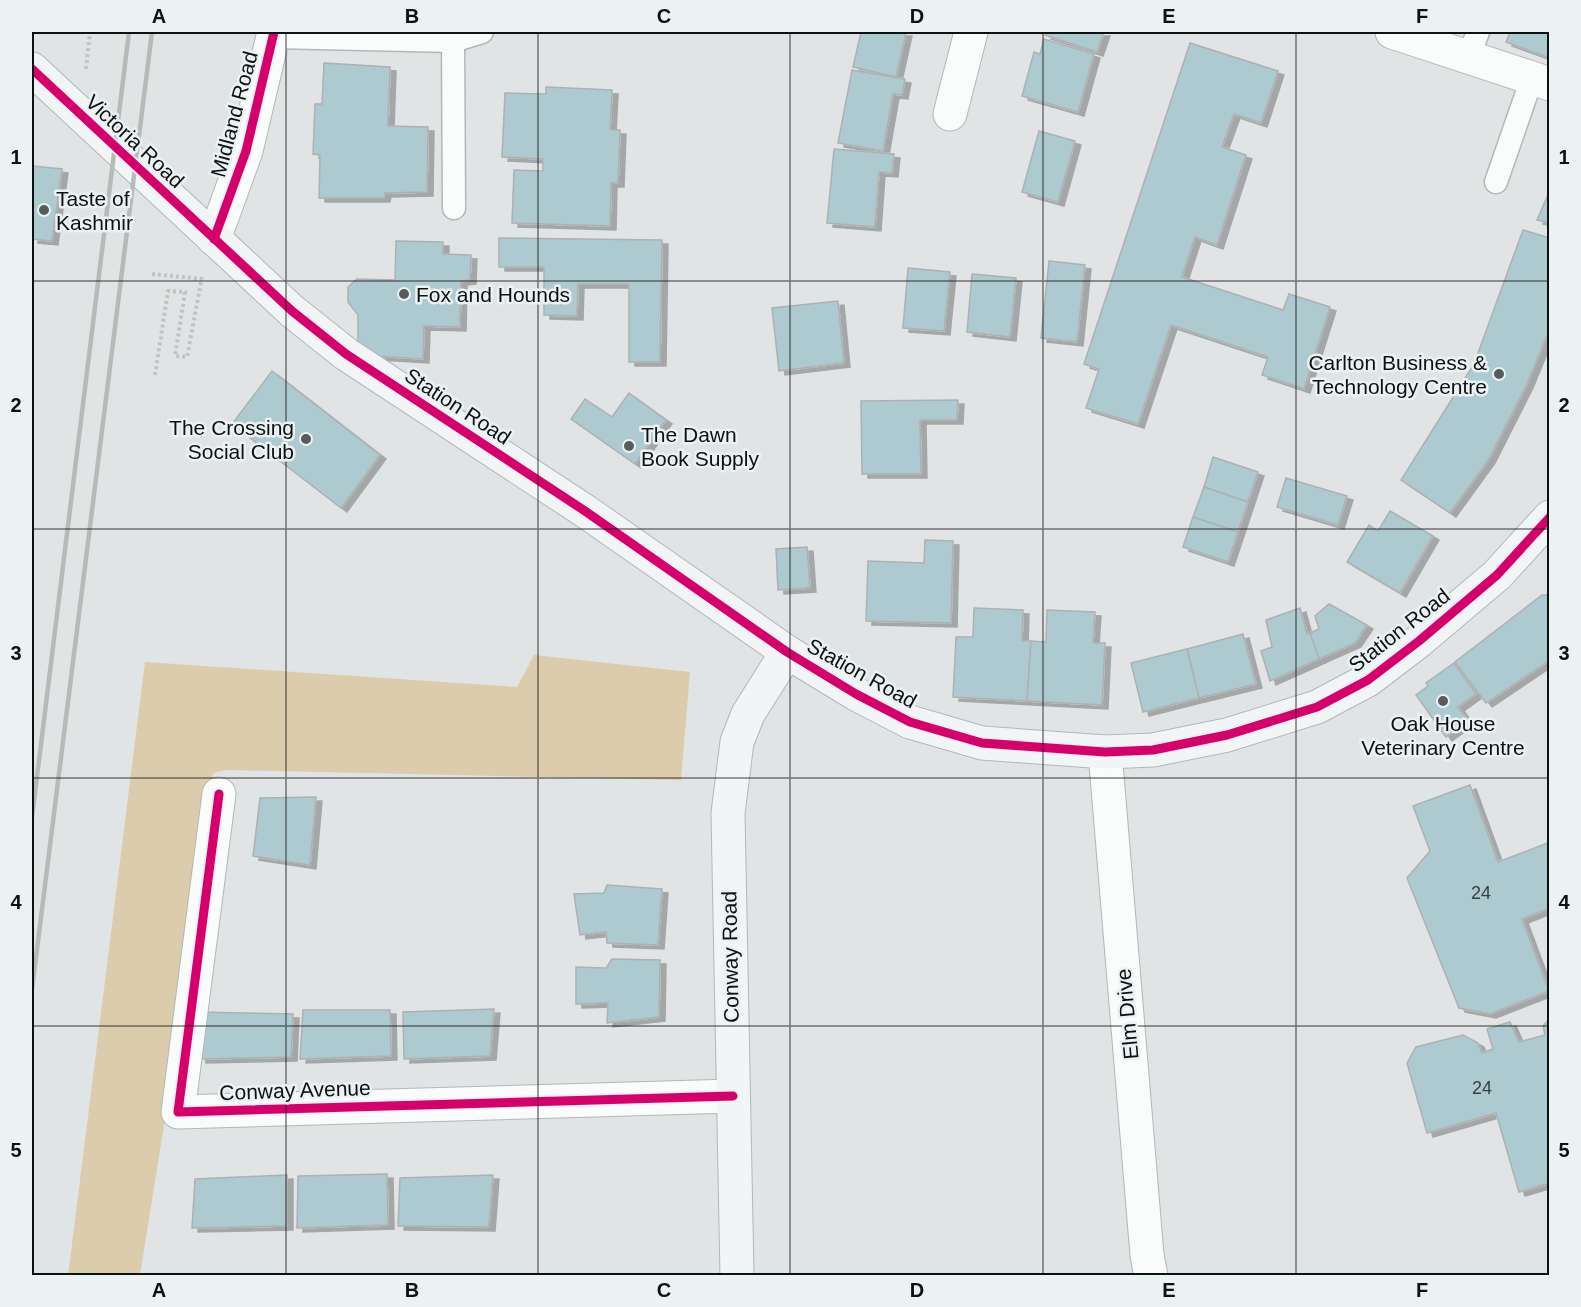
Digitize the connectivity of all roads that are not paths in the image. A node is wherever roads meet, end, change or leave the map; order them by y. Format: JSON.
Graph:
{"nodes":[{"id":1,"x":482,"y":32,"type":"edge"},
{"id":2,"x":971,"y":32,"type":"edge"},
{"id":3,"x":1392,"y":32,"type":"edge"},
{"id":4,"x":274,"y":34,"type":"edge"},
{"id":5,"x":453,"y":41,"type":"junction"},
{"id":6,"x":1473,"y":45,"type":"edge"},
{"id":7,"x":32,"y":69,"type":"edge"},
{"id":8,"x":1541,"y":81,"type":"edge"},
{"id":9,"x":950,"y":114,"type":"dead end"},
{"id":10,"x":1496,"y":182,"type":"dead end"},
{"id":11,"x":454,"y":208,"type":"dead end"},
{"id":12,"x":214,"y":239,"type":"junction"},
{"id":13,"x":1550,"y":517,"type":"edge"},
{"id":14,"x":787,"y":652,"type":"junction"},
{"id":15,"x":1105,"y":752,"type":"junction"},
{"id":16,"x":219,"y":794,"type":"dead end"},
{"id":17,"x":733,"y":1096,"type":"junction"},
{"id":18,"x":737,"y":1275,"type":"edge"},
{"id":19,"x":1151,"y":1275,"type":"edge"}],
"edges":[{"from":1,"to":5,"type":"lane"},
{"from":2,"to":9,"type":"street"},
{"from":3,"to":6,"type":"street"},
{"from":4,"to":5,"type":"lane"},
{"from":4,"to":12,"type":"street","name":"Midland Road"},
{"from":5,"to":11,"type":"lane"},
{"from":6,"to":8,"type":"street"},
{"from":7,"to":12,"type":"street","name":"Victoria Road"},
{"from":8,"to":10,"type":"lane"},
{"from":12,"to":14,"type":"street","name":"Station Road"},
{"from":13,"to":15,"type":"street","name":"Station Road"},
{"from":14,"to":15,"type":"street","name":"Station Road"},
{"from":14,"to":17,"type":"street","name":"Conway Road"},
{"from":15,"to":19,"type":"street","name":"Elm Drive"},
{"from":16,"to":17,"type":"street","name":"Conway Avenue"},
{"from":17,"to":18,"type":"street","name":"Conway Road"}]}
